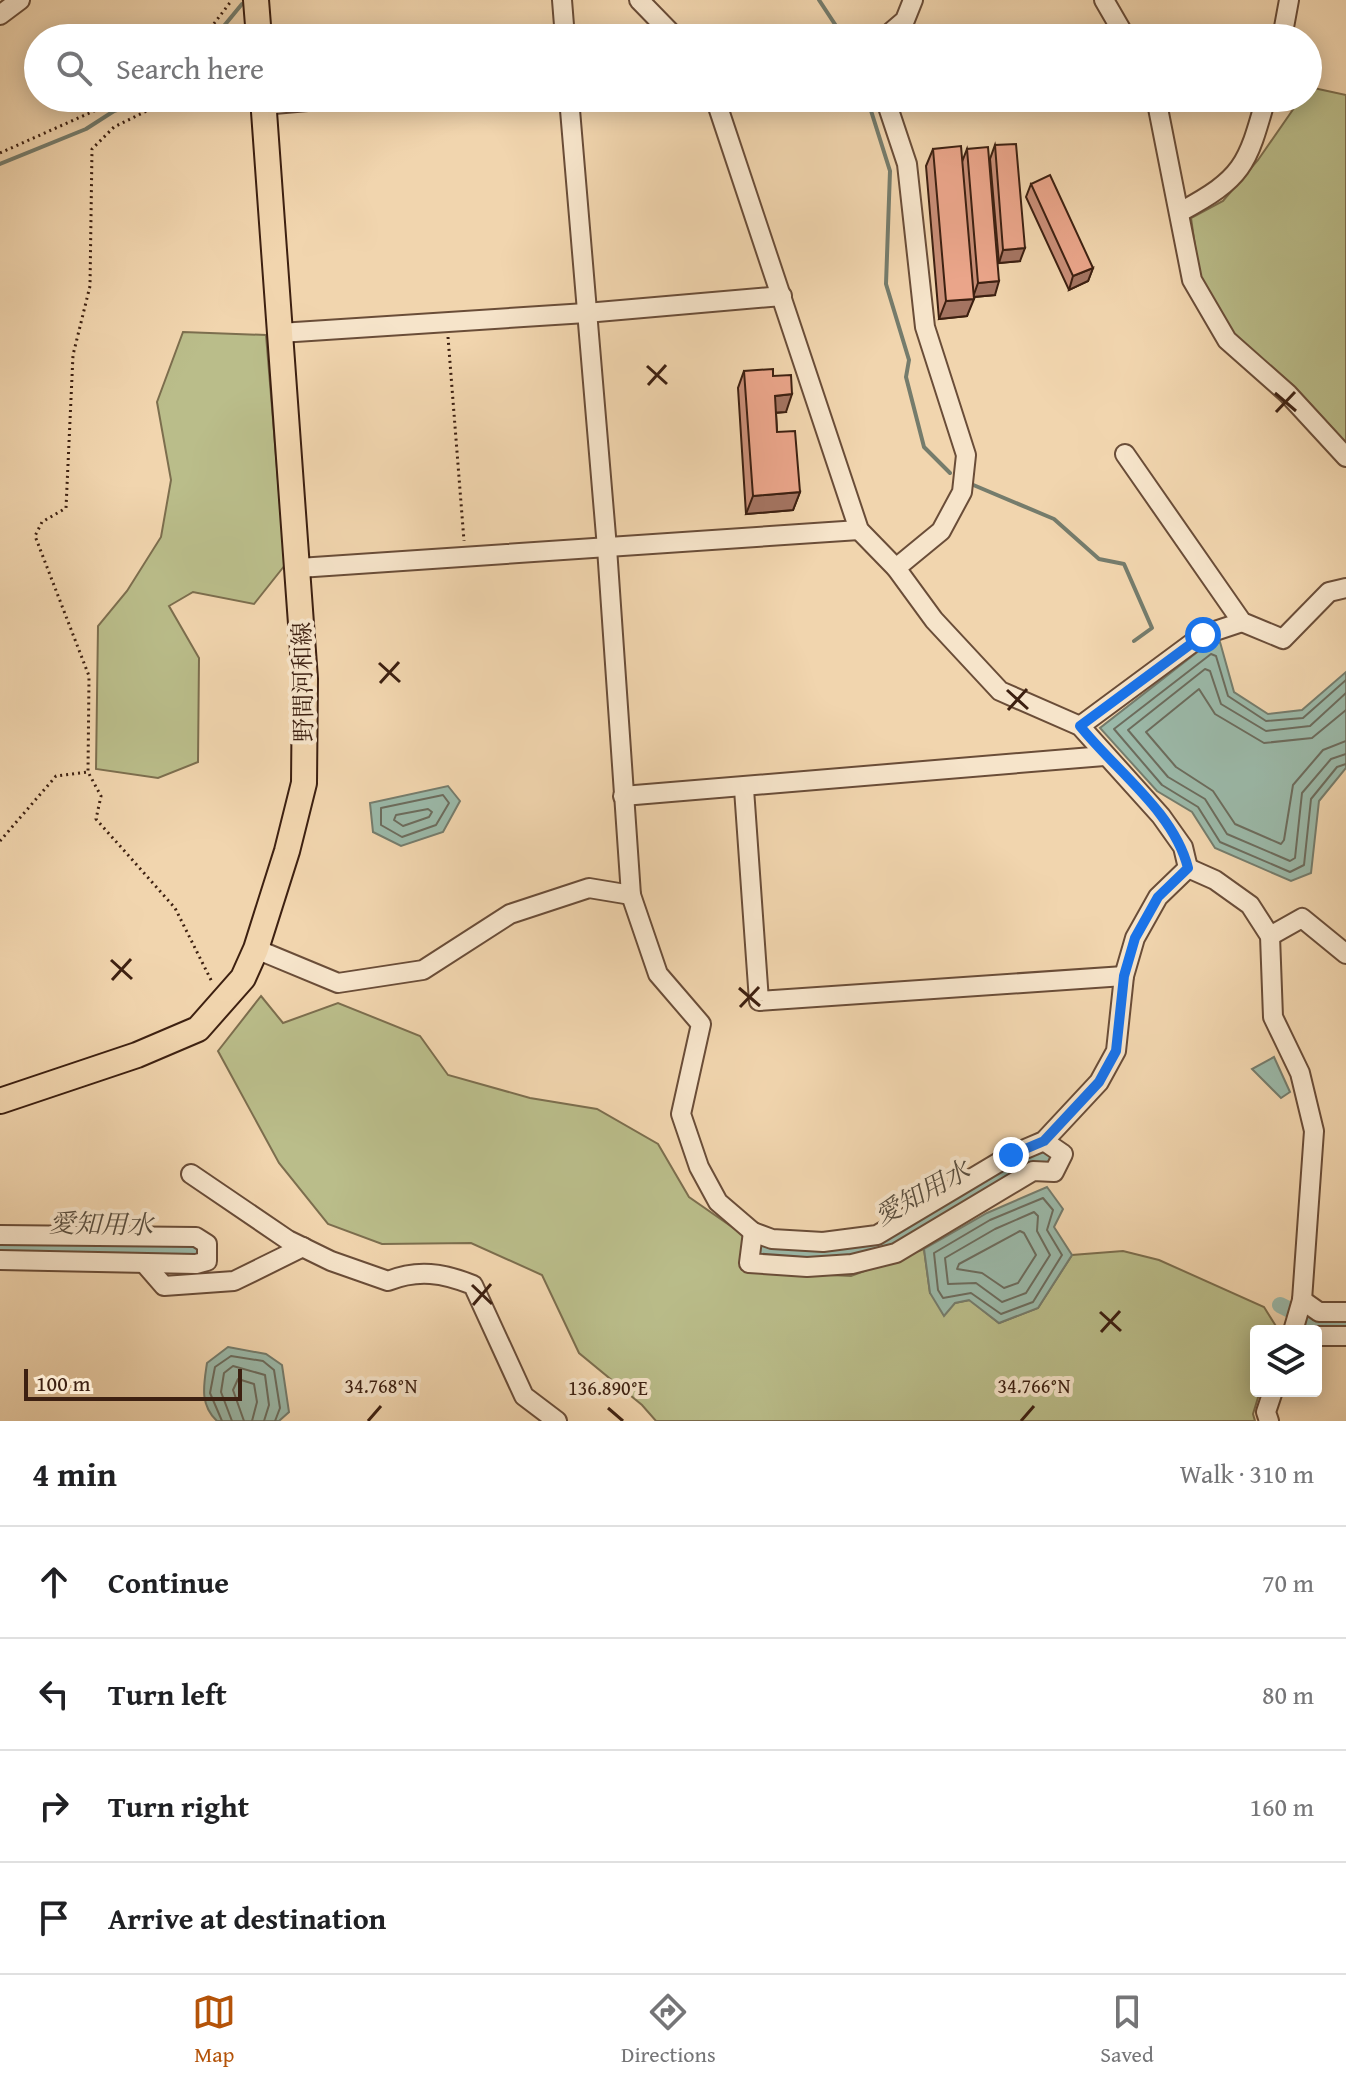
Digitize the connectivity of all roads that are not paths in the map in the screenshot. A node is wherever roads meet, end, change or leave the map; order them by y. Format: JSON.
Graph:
{"nodes":[{"id":1,"x":20,"y":0,"type":"edge"},
{"id":2,"x":256,"y":0,"type":"edge"},
{"id":3,"x":562,"y":0,"type":"edge"},
{"id":4,"x":639,"y":0,"type":"edge"},
{"id":5,"x":913,"y":0,"type":"edge"},
{"id":6,"x":1104,"y":0,"type":"edge"},
{"id":7,"x":1289,"y":0,"type":"edge"},
{"id":8,"x":0,"y":15,"type":"edge"},
{"id":9,"x":258,"y":24,"type":"edge"},
{"id":10,"x":564,"y":24,"type":"edge"},
{"id":11,"x":662,"y":24,"type":"edge"},
{"id":12,"x":900,"y":24,"type":"edge"},
{"id":13,"x":1118,"y":24,"type":"edge"},
{"id":14,"x":1285,"y":24,"type":"edge"},
{"id":15,"x":264,"y":112,"type":"edge"},
{"id":16,"x":570,"y":112,"type":"edge"},
{"id":17,"x":720,"y":112,"type":"edge"},
{"id":18,"x":890,"y":112,"type":"edge"},
{"id":19,"x":1159,"y":112,"type":"edge"},
{"id":20,"x":1262,"y":112,"type":"edge"},
{"id":21,"x":1180,"y":212,"type":"junction"},
{"id":22,"x":782,"y":296,"type":"junction"},
{"id":23,"x":586,"y":313,"type":"junction"},
{"id":24,"x":280,"y":333,"type":"junction"},
{"id":25,"x":1125,"y":454,"type":"dead end"},
{"id":26,"x":1346,"y":457,"type":"edge"},
{"id":27,"x":859,"y":530,"type":"junction"},
{"id":28,"x":607,"y":548,"type":"junction"},
{"id":29,"x":299,"y":568,"type":"junction"},
{"id":30,"x":896,"y":568,"type":"junction"},
{"id":31,"x":1346,"y":588,"type":"edge"},
{"id":32,"x":1242,"y":622,"type":"junction"},
{"id":33,"x":1080,"y":726,"type":"junction"},
{"id":34,"x":1104,"y":756,"type":"junction"},
{"id":35,"x":744,"y":789,"type":"junction"},
{"id":36,"x":623,"y":796,"type":"junction"},
{"id":37,"x":1188,"y":868,"type":"junction"},
{"id":38,"x":631,"y":895,"type":"junction"},
{"id":39,"x":1270,"y":936,"type":"junction"},
{"id":40,"x":256,"y":949,"type":"junction"},
{"id":41,"x":1346,"y":954,"type":"edge"},
{"id":42,"x":1124,"y":976,"type":"junction"},
{"id":43,"x":0,"y":1101,"type":"edge"},
{"id":44,"x":1044,"y":1141,"type":"junction"},
{"id":45,"x":191,"y":1174,"type":"dead end"},
{"id":46,"x":753,"y":1232,"type":"junction"},
{"id":47,"x":0,"y":1235,"type":"edge"},
{"id":48,"x":303,"y":1247,"type":"junction"},
{"id":49,"x":0,"y":1260,"type":"edge"},
{"id":50,"x":144,"y":1263,"type":"junction"},
{"id":51,"x":1302,"y":1300,"type":"junction"},
{"id":52,"x":1346,"y":1312,"type":"edge"},
{"id":53,"x":1298,"y":1325,"type":"edge"},
{"id":54,"x":1322,"y":1336,"type":"edge"},
{"id":55,"x":1346,"y":1336,"type":"edge"},
{"id":56,"x":1271,"y":1397,"type":"edge"},
{"id":57,"x":557,"y":1421,"type":"edge"},
{"id":58,"x":1269,"y":1421,"type":"edge"}],
"edges":[{"from":1,"to":8,"type":"street"},
{"from":2,"to":9,"type":"main road"},
{"from":3,"to":10,"type":"street"},
{"from":4,"to":11,"type":"street"},
{"from":5,"to":12,"type":"street"},
{"from":6,"to":13,"type":"street"},
{"from":7,"to":14,"type":"street"},
{"from":15,"to":24,"type":"main road","name":"野間河和線"},
{"from":16,"to":23,"type":"street"},
{"from":17,"to":22,"type":"street"},
{"from":18,"to":30,"type":"street"},
{"from":19,"to":21,"type":"street"},
{"from":20,"to":21,"type":"street"},
{"from":21,"to":26,"type":"street"},
{"from":22,"to":23,"type":"street"},
{"from":22,"to":27,"type":"street"},
{"from":23,"to":24,"type":"street"},
{"from":23,"to":28,"type":"street"},
{"from":24,"to":29,"type":"main road","name":"野間河和線"},
{"from":25,"to":32,"type":"street"},
{"from":27,"to":28,"type":"street"},
{"from":27,"to":30,"type":"street"},
{"from":28,"to":29,"type":"street"},
{"from":28,"to":36,"type":"street"},
{"from":29,"to":40,"type":"main road","name":"野間河和線"},
{"from":30,"to":33,"type":"street"},
{"from":31,"to":32,"type":"street"},
{"from":32,"to":33,"type":"street"},
{"from":33,"to":34,"type":"street"},
{"from":34,"to":35,"type":"street"},
{"from":34,"to":37,"type":"street"},
{"from":35,"to":36,"type":"street"},
{"from":35,"to":42,"type":"street"},
{"from":36,"to":38,"type":"street"},
{"from":37,"to":39,"type":"street"},
{"from":37,"to":42,"type":"street"},
{"from":38,"to":40,"type":"street"},
{"from":38,"to":46,"type":"street"},
{"from":39,"to":41,"type":"street"},
{"from":39,"to":51,"type":"street"},
{"from":40,"to":43,"type":"main road","name":"野間河和線"},
{"from":42,"to":44,"type":"street"},
{"from":44,"to":46,"type":"street"},
{"from":44,"to":46,"type":"street"},
{"from":45,"to":48,"type":"street"},
{"from":47,"to":50,"type":"street"},
{"from":48,"to":50,"type":"street"},
{"from":48,"to":57,"type":"street"},
{"from":49,"to":50,"type":"street"},
{"from":51,"to":52,"type":"street"},
{"from":51,"to":53,"type":"street"},
{"from":54,"to":55,"type":"street"},
{"from":56,"to":58,"type":"street"}]}
